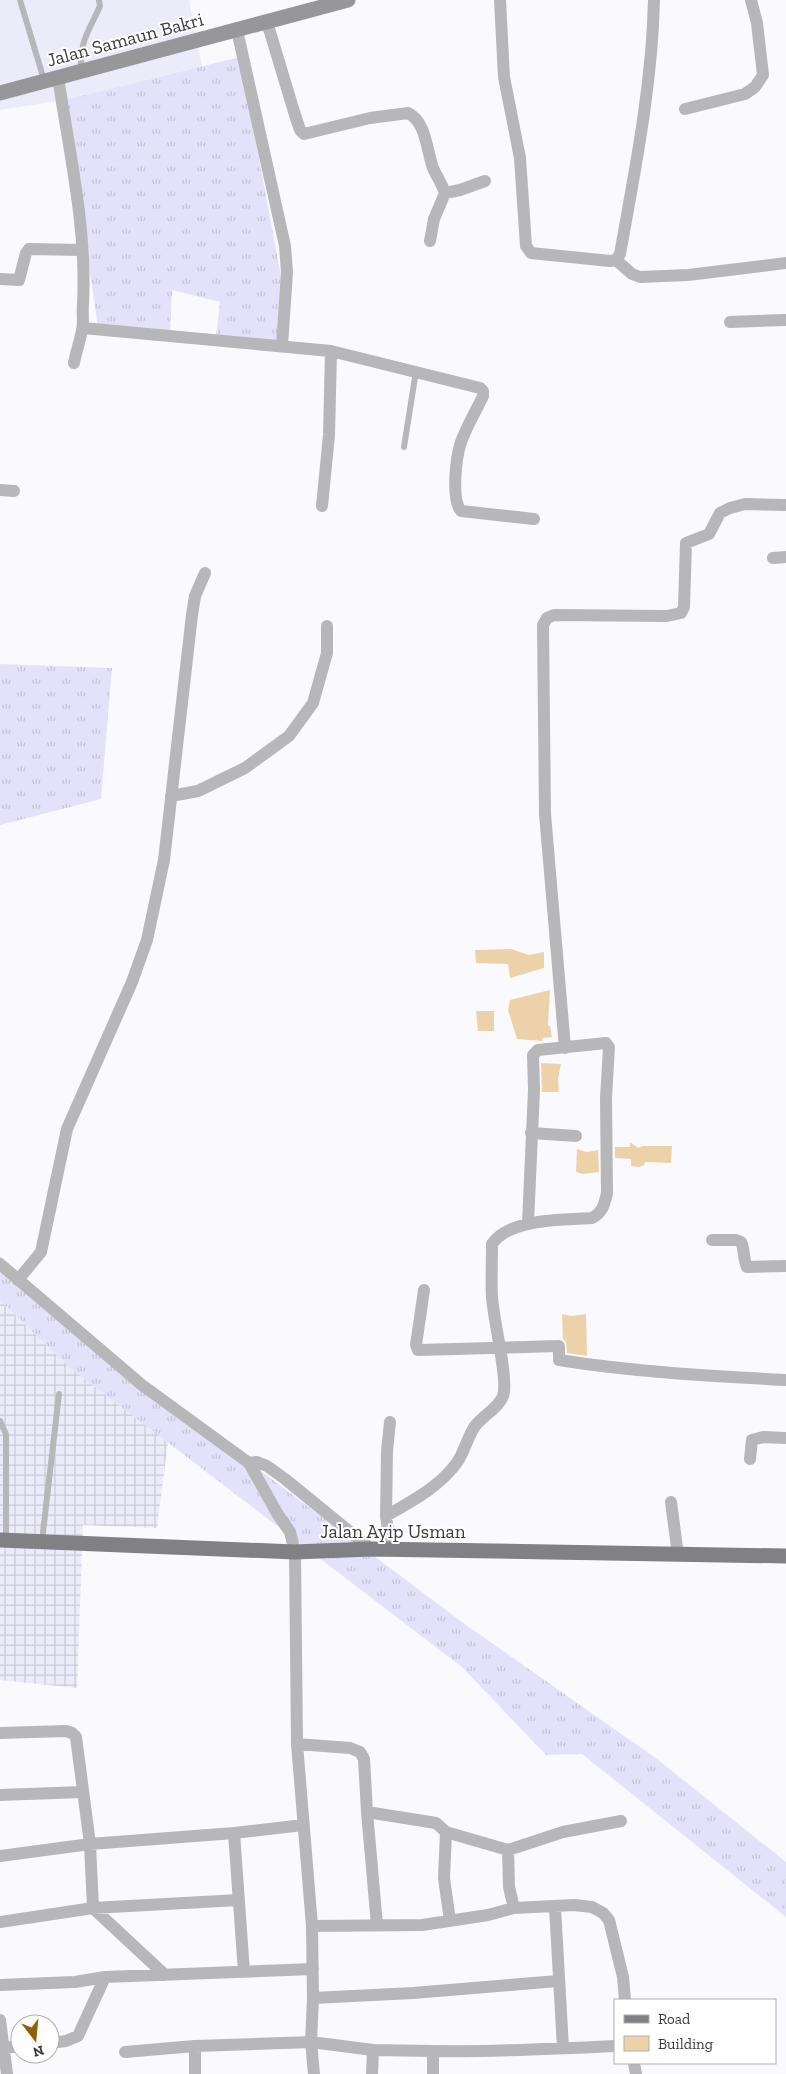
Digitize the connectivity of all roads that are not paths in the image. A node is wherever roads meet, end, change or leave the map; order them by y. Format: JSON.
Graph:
{"nodes":[{"id":1,"x":20,"y":0,"type":"edge"},
{"id":2,"x":99,"y":0,"type":"edge"},
{"id":3,"x":348,"y":0,"type":"edge"},
{"id":4,"x":500,"y":0,"type":"edge"},
{"id":5,"x":654,"y":0,"type":"edge"},
{"id":6,"x":751,"y":0,"type":"edge"},
{"id":7,"x":267,"y":22,"type":"junction"},
{"id":8,"x":237,"y":30,"type":"junction"},
{"id":9,"x":81,"y":70,"type":"junction"},
{"id":10,"x":51,"y":79,"type":"junction"},
{"id":11,"x":0,"y":93,"type":"edge"},
{"id":12,"x":685,"y":109,"type":"dead end"},
{"id":13,"x":485,"y":181,"type":"dead end"},
{"id":14,"x":445,"y":193,"type":"junction"},
{"id":15,"x":430,"y":241,"type":"dead end"},
{"id":16,"x":82,"y":250,"type":"junction"},
{"id":17,"x":616,"y":260,"type":"junction"},
{"id":18,"x":786,"y":262,"type":"edge"},
{"id":19,"x":0,"y":279,"type":"edge"},
{"id":20,"x":786,"y":320,"type":"edge"},
{"id":21,"x":730,"y":322,"type":"dead end"},
{"id":22,"x":83,"y":328,"type":"junction"},
{"id":23,"x":282,"y":346,"type":"junction"},
{"id":24,"x":330,"y":351,"type":"junction"},
{"id":25,"x":74,"y":363,"type":"dead end"},
{"id":26,"x":416,"y":371,"type":"junction"},
{"id":27,"x":404,"y":447,"type":"dead end"},
{"id":28,"x":0,"y":490,"type":"edge"},
{"id":29,"x":14,"y":491,"type":"dead end"},
{"id":30,"x":786,"y":505,"type":"edge"},
{"id":31,"x":322,"y":506,"type":"dead end"},
{"id":32,"x":534,"y":519,"type":"dead end"},
{"id":33,"x":205,"y":573,"type":"dead end"},
{"id":34,"x":327,"y":626,"type":"dead end"},
{"id":35,"x":171,"y":796,"type":"junction"},
{"id":36,"x":565,"y":1048,"type":"junction"},
{"id":37,"x":531,"y":1133,"type":"junction"},
{"id":38,"x":576,"y":1136,"type":"dead end"},
{"id":39,"x":528,"y":1223,"type":"junction"},
{"id":40,"x":712,"y":1240,"type":"dead end"},
{"id":41,"x":0,"y":1264,"type":"edge"},
{"id":42,"x":786,"y":1266,"type":"edge"},
{"id":43,"x":18,"y":1280,"type":"junction"},
{"id":44,"x":424,"y":1290,"type":"dead end"},
{"id":45,"x":499,"y":1348,"type":"junction"},
{"id":46,"x":786,"y":1380,"type":"edge"},
{"id":47,"x":58,"y":1394,"type":"dead end"},
{"id":48,"x":0,"y":1421,"type":"edge"},
{"id":49,"x":390,"y":1422,"type":"dead end"},
{"id":50,"x":786,"y":1438,"type":"edge"},
{"id":51,"x":750,"y":1460,"type":"dead end"},
{"id":52,"x":249,"y":1462,"type":"junction"},
{"id":53,"x":671,"y":1502,"type":"dead end"},
{"id":54,"x":3,"y":1508,"type":"edge"},
{"id":55,"x":386,"y":1516,"type":"junction"},
{"id":56,"x":3,"y":1540,"type":"edge"},
{"id":57,"x":42,"y":1542,"type":"junction"},
{"id":58,"x":371,"y":1549,"type":"junction"},
{"id":59,"x":391,"y":1550,"type":"junction"},
{"id":60,"x":295,"y":1552,"type":"junction"},
{"id":61,"x":678,"y":1555,"type":"junction"},
{"id":62,"x":786,"y":1556,"type":"edge"},
{"id":63,"x":0,"y":1734,"type":"edge"},
{"id":64,"x":297,"y":1744,"type":"junction"},
{"id":65,"x":82,"y":1792,"type":"junction"},
{"id":66,"x":0,"y":1795,"type":"edge"},
{"id":67,"x":366,"y":1812,"type":"junction"},
{"id":68,"x":621,"y":1821,"type":"dead end"},
{"id":69,"x":303,"y":1825,"type":"junction"},
{"id":70,"x":446,"y":1832,"type":"junction"},
{"id":71,"x":234,"y":1833,"type":"junction"},
{"id":72,"x":90,"y":1844,"type":"junction"},
{"id":73,"x":508,"y":1850,"type":"junction"},
{"id":74,"x":0,"y":1856,"type":"edge"},
{"id":75,"x":239,"y":1900,"type":"junction"},
{"id":76,"x":554,"y":1907,"type":"junction"},
{"id":77,"x":93,"y":1908,"type":"junction"},
{"id":78,"x":514,"y":1908,"type":"junction"},
{"id":79,"x":450,"y":1921,"type":"junction"},
{"id":80,"x":0,"y":1922,"type":"edge"},
{"id":81,"x":377,"y":1925,"type":"junction"},
{"id":82,"x":312,"y":1926,"type":"junction"},
{"id":83,"x":313,"y":1969,"type":"junction"},
{"id":84,"x":244,"y":1972,"type":"junction"},
{"id":85,"x":165,"y":1975,"type":"junction"},
{"id":86,"x":105,"y":1977,"type":"junction"},
{"id":87,"x":558,"y":1981,"type":"junction"},
{"id":88,"x":0,"y":1985,"type":"edge"},
{"id":89,"x":313,"y":1998,"type":"junction"},
{"id":90,"x":625,"y":1999,"type":"edge"},
{"id":91,"x":0,"y":2020,"type":"edge"},
{"id":92,"x":60,"y":2042,"type":"edge"},
{"id":93,"x":311,"y":2042,"type":"junction"},
{"id":94,"x":195,"y":2046,"type":"junction"},
{"id":95,"x":614,"y":2046,"type":"edge"},
{"id":96,"x":10,"y":2047,"type":"edge"},
{"id":97,"x":4,"y":2048,"type":"junction"},
{"id":98,"x":563,"y":2048,"type":"junction"},
{"id":99,"x":373,"y":2050,"type":"junction"},
{"id":100,"x":433,"y":2051,"type":"junction"},
{"id":101,"x":124,"y":2052,"type":"dead end"},
{"id":102,"x":8,"y":2074,"type":"edge"},
{"id":103,"x":195,"y":2074,"type":"edge"},
{"id":104,"x":314,"y":2074,"type":"edge"},
{"id":105,"x":372,"y":2074,"type":"edge"},
{"id":106,"x":433,"y":2074,"type":"edge"}],
"edges":[{"from":1,"to":10,"type":"lane"},
{"from":2,"to":9,"type":"lane"},
{"from":3,"to":7,"type":"street","name":"Jalan Samaun Bakri"},
{"from":4,"to":17,"type":"street"},
{"from":5,"to":17,"type":"street"},
{"from":6,"to":12,"type":"street"},
{"from":7,"to":8,"type":"street","name":"Jalan Samaun Bakri"},
{"from":7,"to":14,"type":"street"},
{"from":8,"to":9,"type":"street","name":"Jalan Samaun Bakri"},
{"from":8,"to":23,"type":"street"},
{"from":9,"to":10,"type":"street","name":"Jalan Samaun Bakri"},
{"from":10,"to":11,"type":"street","name":"Jalan Samaun Bakri"},
{"from":10,"to":16,"type":"street"},
{"from":13,"to":14,"type":"street"},
{"from":14,"to":15,"type":"street"},
{"from":16,"to":19,"type":"street"},
{"from":16,"to":22,"type":"street"},
{"from":17,"to":18,"type":"street"},
{"from":20,"to":21,"type":"street"},
{"from":22,"to":23,"type":"street"},
{"from":22,"to":25,"type":"street"},
{"from":23,"to":24,"type":"street"},
{"from":24,"to":26,"type":"street"},
{"from":24,"to":31,"type":"street"},
{"from":26,"to":27,"type":"lane"},
{"from":26,"to":32,"type":"street"},
{"from":28,"to":29,"type":"street"},
{"from":30,"to":36,"type":"street"},
{"from":33,"to":35,"type":"street"},
{"from":34,"to":35,"type":"street"},
{"from":35,"to":43,"type":"street"},
{"from":36,"to":37,"type":"street"},
{"from":36,"to":39,"type":"street"},
{"from":37,"to":38,"type":"street"},
{"from":37,"to":39,"type":"street"},
{"from":39,"to":45,"type":"street"},
{"from":40,"to":42,"type":"street"},
{"from":41,"to":43,"type":"street"},
{"from":43,"to":52,"type":"street"},
{"from":44,"to":45,"type":"street"},
{"from":45,"to":46,"type":"street"},
{"from":45,"to":55,"type":"street"},
{"from":47,"to":57,"type":"lane"},
{"from":48,"to":54,"type":"lane"},
{"from":49,"to":55,"type":"street"},
{"from":50,"to":51,"type":"street"},
{"from":52,"to":58,"type":"street"},
{"from":52,"to":60,"type":"street"},
{"from":53,"to":61,"type":"street"},
{"from":54,"to":56,"type":"lane"},
{"from":55,"to":59,"type":"street"},
{"from":56,"to":57,"type":"main road","name":"Jalan Ayip Usman"},
{"from":57,"to":60,"type":"main road","name":"Jalan Ayip Usman"},
{"from":58,"to":59,"type":"main road","name":"Jalan Ayip Usman"},
{"from":58,"to":60,"type":"main road","name":"Jalan Ayip Usman"},
{"from":59,"to":61,"type":"main road","name":"Jalan Ayip Usman"},
{"from":60,"to":64,"type":"street"},
{"from":61,"to":62,"type":"main road","name":"Jalan Ayip Usman"},
{"from":63,"to":65,"type":"street"},
{"from":64,"to":67,"type":"street"},
{"from":64,"to":69,"type":"street"},
{"from":65,"to":66,"type":"street"},
{"from":65,"to":72,"type":"street"},
{"from":67,"to":70,"type":"street"},
{"from":67,"to":81,"type":"street"},
{"from":68,"to":73,"type":"street"},
{"from":69,"to":71,"type":"street"},
{"from":69,"to":82,"type":"street"},
{"from":70,"to":73,"type":"street"},
{"from":70,"to":79,"type":"street"},
{"from":71,"to":72,"type":"street"},
{"from":71,"to":75,"type":"street"},
{"from":72,"to":74,"type":"street"},
{"from":72,"to":77,"type":"street"},
{"from":73,"to":78,"type":"street"},
{"from":75,"to":77,"type":"street"},
{"from":75,"to":84,"type":"street"},
{"from":76,"to":78,"type":"street"},
{"from":76,"to":87,"type":"street"},
{"from":76,"to":90,"type":"street"},
{"from":77,"to":80,"type":"street"},
{"from":77,"to":85,"type":"street"},
{"from":78,"to":79,"type":"street"},
{"from":79,"to":81,"type":"street"},
{"from":81,"to":82,"type":"street"},
{"from":82,"to":83,"type":"street"},
{"from":83,"to":84,"type":"street"},
{"from":83,"to":89,"type":"street"},
{"from":84,"to":85,"type":"street"},
{"from":85,"to":86,"type":"street"},
{"from":86,"to":88,"type":"street"},
{"from":86,"to":92,"type":"street"},
{"from":87,"to":89,"type":"street"},
{"from":87,"to":98,"type":"street"},
{"from":89,"to":93,"type":"street"},
{"from":91,"to":97,"type":"street"},
{"from":93,"to":94,"type":"street"},
{"from":93,"to":99,"type":"street"},
{"from":93,"to":104,"type":"street"},
{"from":94,"to":101,"type":"street"},
{"from":94,"to":103,"type":"street"},
{"from":95,"to":98,"type":"street"},
{"from":96,"to":97,"type":"street"},
{"from":97,"to":102,"type":"street"},
{"from":98,"to":100,"type":"street"},
{"from":99,"to":100,"type":"street"},
{"from":99,"to":105,"type":"street"},
{"from":100,"to":106,"type":"street"}]}
